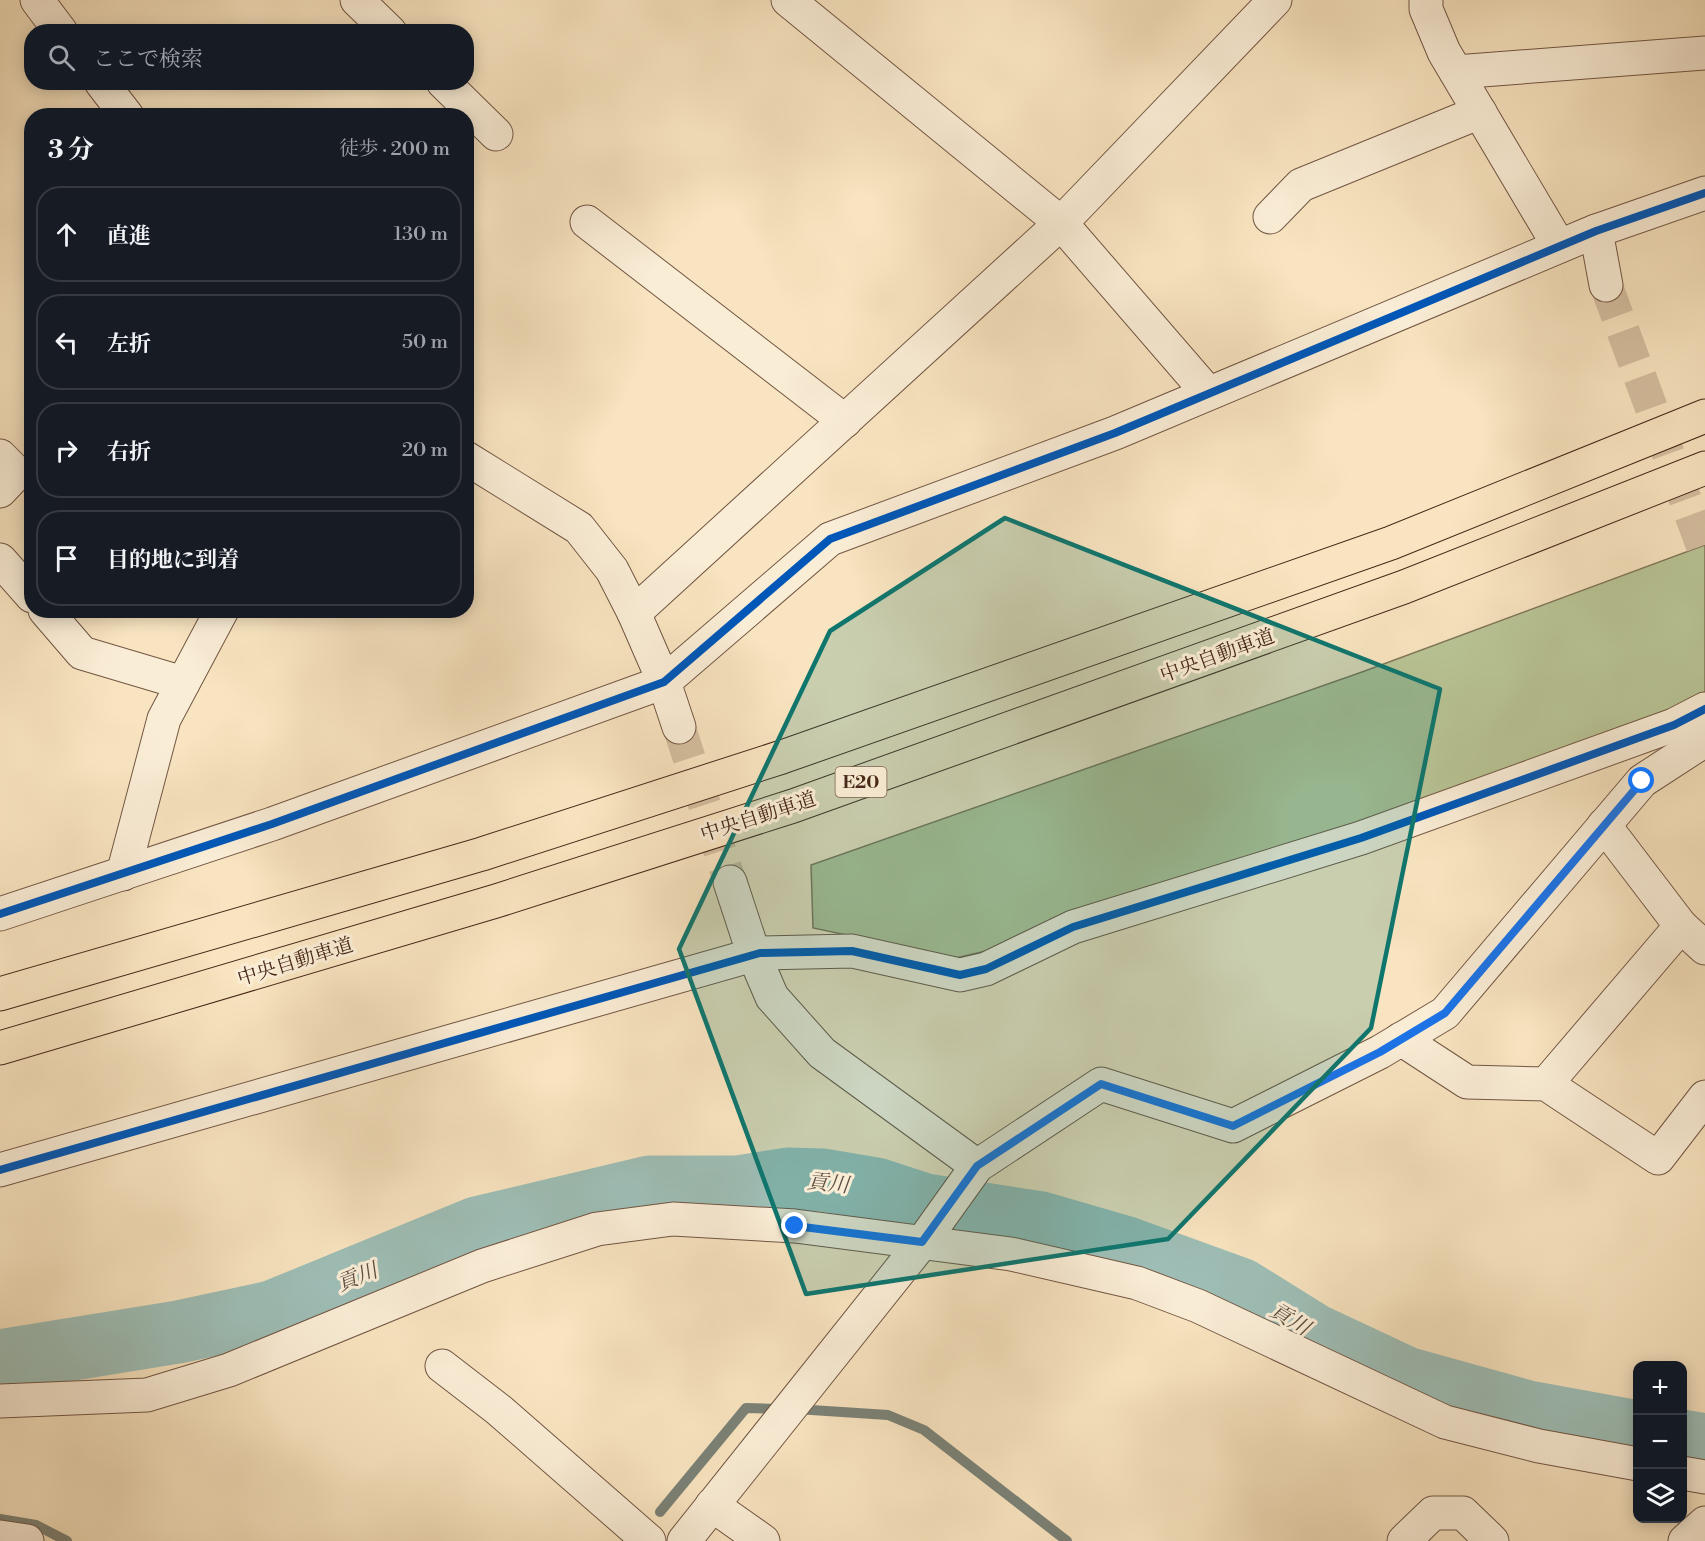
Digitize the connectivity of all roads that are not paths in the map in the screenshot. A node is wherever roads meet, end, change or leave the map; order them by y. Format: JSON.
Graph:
{"nodes":[{"id":1,"x":37,"y":0,"type":"edge"},
{"id":2,"x":357,"y":0,"type":"edge"},
{"id":3,"x":788,"y":0,"type":"edge"},
{"id":4,"x":1275,"y":0,"type":"edge"},
{"id":5,"x":1426,"y":0,"type":"edge"},
{"id":6,"x":55,"y":24,"type":"edge"},
{"id":7,"x":382,"y":24,"type":"edge"},
{"id":8,"x":1705,"y":53,"type":"edge"},
{"id":9,"x":1456,"y":72,"type":"junction"},
{"id":10,"x":107,"y":90,"type":"edge"},
{"id":11,"x":451,"y":90,"type":"edge"},
{"id":12,"x":121,"y":108,"type":"edge"},
{"id":13,"x":470,"y":108,"type":"edge"},
{"id":14,"x":474,"y":112,"type":"edge"},
{"id":15,"x":1480,"y":112,"type":"junction"},
{"id":16,"x":496,"y":134,"type":"dead end"},
{"id":17,"x":1705,"y":193,"type":"edge"},
{"id":18,"x":1270,"y":217,"type":"dead end"},
{"id":19,"x":587,"y":222,"type":"dead end"},
{"id":20,"x":1061,"y":223,"type":"junction"},
{"id":21,"x":1596,"y":231,"type":"junction"},
{"id":22,"x":1559,"y":246,"type":"junction"},
{"id":23,"x":1606,"y":285,"type":"tunnel mouth"},
{"id":24,"x":1208,"y":393,"type":"junction"},
{"id":25,"x":1705,"y":416,"type":"edge"},
{"id":26,"x":845,"y":421,"type":"junction"},
{"id":27,"x":0,"y":456,"type":"edge"},
{"id":28,"x":474,"y":463,"type":"edge"},
{"id":29,"x":1705,"y":468,"type":"edge"},
{"id":30,"x":0,"y":491,"type":"edge"},
{"id":31,"x":0,"y":560,"type":"edge"},
{"id":32,"x":24,"y":587,"type":"edge"},
{"id":33,"x":634,"y":613,"type":"junction"},
{"id":34,"x":52,"y":618,"type":"edge"},
{"id":35,"x":218,"y":618,"type":"edge"},
{"id":36,"x":664,"y":682,"type":"junction"},
{"id":37,"x":183,"y":683,"type":"junction"},
{"id":38,"x":1705,"y":709,"type":"edge"},
{"id":39,"x":679,"y":727,"type":"tunnel mouth"},
{"id":40,"x":1705,"y":740,"type":"edge"},
{"id":41,"x":1604,"y":825,"type":"junction"},
{"id":42,"x":123,"y":874,"type":"junction"},
{"id":43,"x":730,"y":882,"type":"tunnel mouth"},
{"id":44,"x":6,"y":903,"type":"edge"},
{"id":45,"x":1681,"y":926,"type":"junction"},
{"id":46,"x":1705,"y":948,"type":"edge"},
{"id":47,"x":754,"y":955,"type":"junction"},
{"id":48,"x":0,"y":994,"type":"edge"},
{"id":49,"x":1401,"y":1039,"type":"junction"},
{"id":50,"x":0,"y":1048,"type":"edge"},
{"id":51,"x":1546,"y":1084,"type":"junction"},
{"id":52,"x":1705,"y":1097,"type":"edge"},
{"id":53,"x":977,"y":1166,"type":"junction"},
{"id":54,"x":0,"y":1170,"type":"edge"},
{"id":55,"x":923,"y":1241,"type":"junction"},
{"id":56,"x":442,"y":1366,"type":"dead end"},
{"id":57,"x":0,"y":1401,"type":"edge"},
{"id":58,"x":1633,"y":1463,"type":"edge"},
{"id":59,"x":1687,"y":1474,"type":"edge"},
{"id":60,"x":1705,"y":1477,"type":"edge"},
{"id":61,"x":712,"y":1505,"type":"junction"},
{"id":62,"x":1705,"y":1523,"type":"edge"},
{"id":63,"x":0,"y":1536,"type":"edge"},
{"id":64,"x":27,"y":1541,"type":"edge"},
{"id":65,"x":649,"y":1541,"type":"edge"},
{"id":66,"x":684,"y":1541,"type":"edge"},
{"id":67,"x":764,"y":1541,"type":"edge"},
{"id":68,"x":1404,"y":1541,"type":"edge"},
{"id":69,"x":1492,"y":1541,"type":"edge"},
{"id":70,"x":1685,"y":1541,"type":"edge"}],
"edges":[{"from":1,"to":6,"type":"street"},
{"from":2,"to":7,"type":"street"},
{"from":3,"to":20,"type":"street"},
{"from":4,"to":20,"type":"street"},
{"from":5,"to":9,"type":"street"},
{"from":8,"to":9,"type":"street"},
{"from":9,"to":15,"type":"street"},
{"from":10,"to":12,"type":"street"},
{"from":11,"to":13,"type":"street"},
{"from":14,"to":16,"type":"street"},
{"from":15,"to":18,"type":"street"},
{"from":15,"to":22,"type":"street"},
{"from":17,"to":21,"type":"street"},
{"from":19,"to":26,"type":"street"},
{"from":20,"to":24,"type":"street"},
{"from":20,"to":26,"type":"street"},
{"from":21,"to":22,"type":"street"},
{"from":21,"to":23,"type":"street"},
{"from":22,"to":24,"type":"street"},
{"from":24,"to":36,"type":"street"},
{"from":25,"to":48,"type":"highway","number":"E20"},
{"from":26,"to":33,"type":"street"},
{"from":27,"to":30,"type":"street"},
{"from":28,"to":33,"type":"street"},
{"from":29,"to":50,"type":"highway","name":"中央自動車道","number":"E20"},
{"from":31,"to":32,"type":"street"},
{"from":33,"to":36,"type":"street"},
{"from":34,"to":37,"type":"street"},
{"from":35,"to":37,"type":"street"},
{"from":36,"to":39,"type":"street"},
{"from":36,"to":42,"type":"street"},
{"from":37,"to":42,"type":"street"},
{"from":38,"to":47,"type":"street"},
{"from":40,"to":41,"type":"street"},
{"from":41,"to":45,"type":"street"},
{"from":41,"to":49,"type":"street"},
{"from":42,"to":44,"type":"street"},
{"from":43,"to":47,"type":"street"},
{"from":45,"to":46,"type":"street"},
{"from":45,"to":51,"type":"street"},
{"from":47,"to":53,"type":"street"},
{"from":47,"to":54,"type":"street"},
{"from":49,"to":51,"type":"street"},
{"from":49,"to":53,"type":"street"},
{"from":51,"to":52,"type":"street"},
{"from":53,"to":55,"type":"street"},
{"from":55,"to":57,"type":"street"},
{"from":55,"to":58,"type":"street"},
{"from":55,"to":61,"type":"street"},
{"from":56,"to":65,"type":"street"},
{"from":59,"to":60,"type":"street"},
{"from":61,"to":66,"type":"street"},
{"from":61,"to":67,"type":"street"},
{"from":62,"to":70,"type":"street"},
{"from":63,"to":64,"type":"street"},
{"from":68,"to":69,"type":"street"}]}
